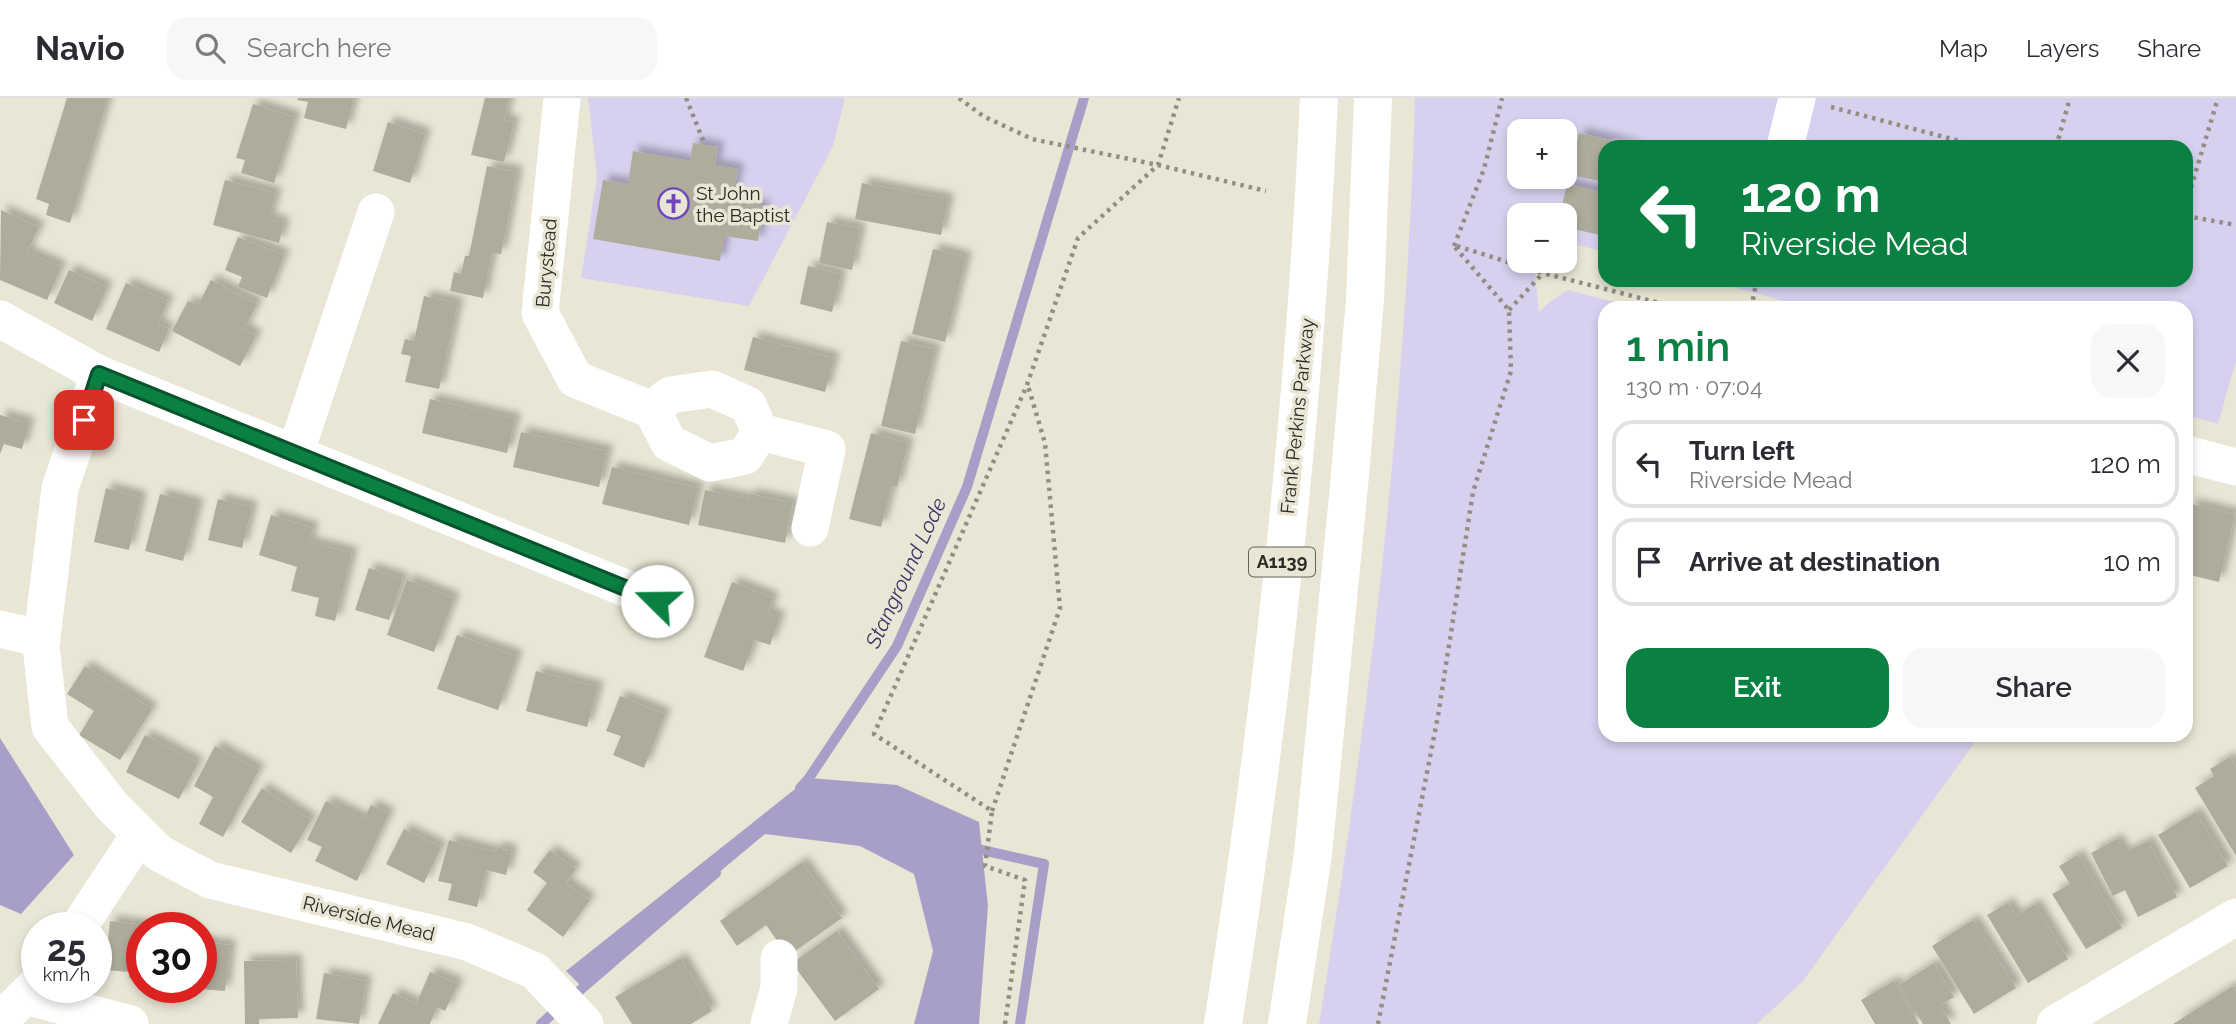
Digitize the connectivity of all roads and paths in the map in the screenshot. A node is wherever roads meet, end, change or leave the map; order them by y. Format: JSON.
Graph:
{"nodes":[{"id":1,"x":562,"y":98,"type":"edge"},
{"id":2,"x":686,"y":98,"type":"edge"},
{"id":3,"x":959,"y":98,"type":"edge"},
{"id":4,"x":1179,"y":98,"type":"edge"},
{"id":5,"x":1319,"y":98,"type":"edge"},
{"id":6,"x":1373,"y":98,"type":"edge"},
{"id":7,"x":1502,"y":98,"type":"edge"},
{"id":8,"x":1797,"y":98,"type":"edge"},
{"id":9,"x":2070,"y":98,"type":"edge"},
{"id":10,"x":2218,"y":98,"type":"edge"},
{"id":11,"x":1787,"y":140,"type":"edge"},
{"id":12,"x":1956,"y":140,"type":"edge"},
{"id":13,"x":2058,"y":140,"type":"edge"},
{"id":14,"x":705,"y":145,"type":"dead end"},
{"id":15,"x":1158,"y":164,"type":"junction"},
{"id":16,"x":2193,"y":181,"type":"edge"},
{"id":17,"x":1266,"y":191,"type":"dead end"},
{"id":18,"x":376,"y":212,"type":"dead end"},
{"id":19,"x":2193,"y":217,"type":"edge"},
{"id":20,"x":2236,"y":225,"type":"edge"},
{"id":21,"x":1454,"y":246,"type":"junction"},
{"id":22,"x":1507,"y":262,"type":"edge"},
{"id":23,"x":1543,"y":273,"type":"joint"},
{"id":24,"x":1652,"y":301,"type":"edge"},
{"id":25,"x":1509,"y":310,"type":"junction"},
{"id":26,"x":0,"y":319,"type":"edge"},
{"id":27,"x":99,"y":374,"type":"junction"},
{"id":28,"x":1027,"y":385,"type":"junction"},
{"id":29,"x":652,"y":410,"type":"junction"},
{"id":30,"x":760,"y":432,"type":"junction"},
{"id":31,"x":295,"y":454,"type":"junction"},
{"id":32,"x":2193,"y":456,"type":"edge"},
{"id":33,"x":2236,"y":467,"type":"edge"},
{"id":34,"x":810,"y":528,"type":"dead end"},
{"id":35,"x":657,"y":601,"type":"dead end"},
{"id":36,"x":0,"y":629,"type":"edge"},
{"id":37,"x":42,"y":639,"type":"junction"},
{"id":38,"x":992,"y":811,"type":"junction"},
{"id":39,"x":141,"y":834,"type":"junction"},
{"id":40,"x":89,"y":912,"type":"edge"},
{"id":41,"x":2236,"y":917,"type":"edge"},
{"id":42,"x":779,"y":958,"type":"dead end"},
{"id":43,"x":20,"y":1000,"type":"edge"},
{"id":44,"x":583,"y":1022,"type":"edge"},
{"id":45,"x":130,"y":1024,"type":"edge"},
{"id":46,"x":769,"y":1024,"type":"edge"},
{"id":47,"x":1005,"y":1024,"type":"edge"},
{"id":48,"x":1223,"y":1024,"type":"edge"},
{"id":49,"x":1287,"y":1024,"type":"edge"},
{"id":50,"x":1378,"y":1024,"type":"edge"},
{"id":51,"x":2054,"y":1024,"type":"edge"}],
"edges":[{"from":1,"to":29,"type":"street","name":"Burystead"},
{"from":2,"to":14,"type":"path"},
{"from":3,"to":15,"type":"path"},
{"from":4,"to":15,"type":"path"},
{"from":5,"to":48,"type":"highway","name":"Frank Perkins Parkway","number":"A1139"},
{"from":6,"to":49,"type":"highway","number":"A1139"},
{"from":7,"to":21,"type":"path"},
{"from":8,"to":11,"type":"street"},
{"from":8,"to":12,"type":"path"},
{"from":9,"to":13,"type":"path"},
{"from":10,"to":16,"type":"path"},
{"from":15,"to":17,"type":"path"},
{"from":15,"to":28,"type":"path"},
{"from":18,"to":31,"type":"street"},
{"from":19,"to":20,"type":"path"},
{"from":21,"to":22,"type":"path"},
{"from":21,"to":25,"type":"path"},
{"from":23,"to":24,"type":"path"},
{"from":23,"to":25,"type":"path"},
{"from":25,"to":50,"type":"path"},
{"from":26,"to":27,"type":"street"},
{"from":27,"to":31,"type":"street"},
{"from":27,"to":37,"type":"street","name":"Riverside Mead"},
{"from":28,"to":38,"type":"path"},
{"from":28,"to":38,"type":"path"},
{"from":29,"to":30,"type":"street"},
{"from":29,"to":30,"type":"street"},
{"from":30,"to":34,"type":"street"},
{"from":31,"to":35,"type":"street"},
{"from":32,"to":33,"type":"street"},
{"from":36,"to":37,"type":"street"},
{"from":37,"to":39,"type":"street","name":"Riverside Mead"},
{"from":38,"to":47,"type":"path"},
{"from":39,"to":40,"type":"street"},
{"from":39,"to":44,"type":"street","name":"Riverside Mead"},
{"from":41,"to":51,"type":"street"},
{"from":42,"to":46,"type":"street"},
{"from":43,"to":45,"type":"street"}]}
